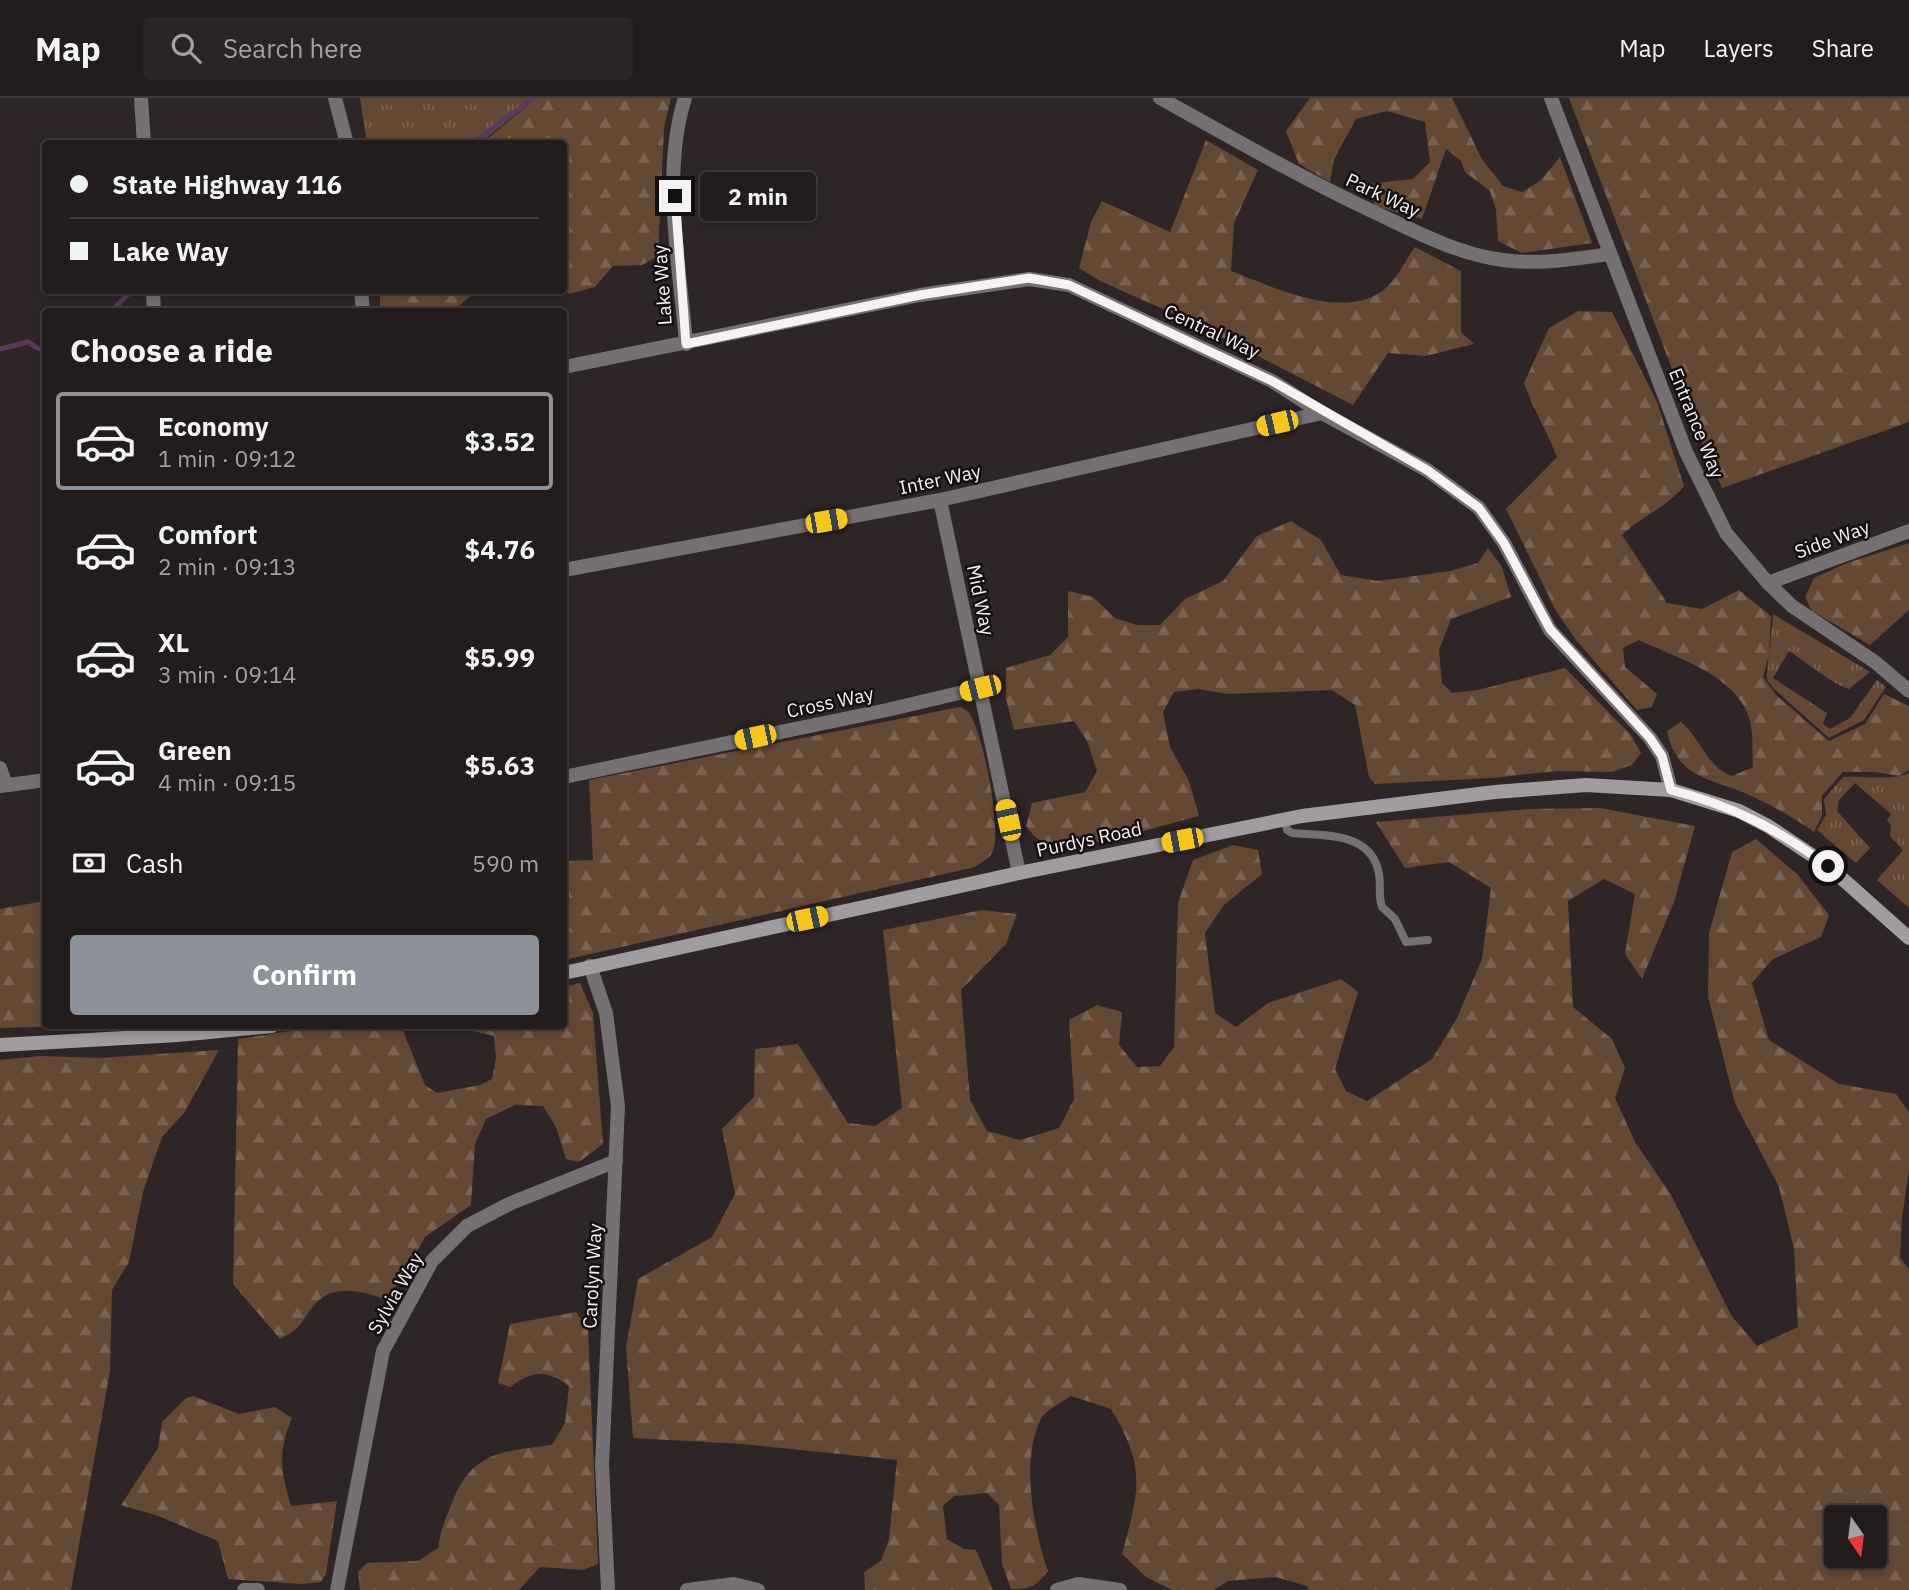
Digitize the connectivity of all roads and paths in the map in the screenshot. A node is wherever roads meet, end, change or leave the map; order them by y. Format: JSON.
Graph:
{"nodes":[{"id":1,"x":141,"y":98,"type":"edge"},
{"id":2,"x":335,"y":98,"type":"edge"},
{"id":3,"x":685,"y":98,"type":"edge"},
{"id":4,"x":1160,"y":98,"type":"edge"},
{"id":5,"x":1551,"y":98,"type":"edge"},
{"id":6,"x":144,"y":140,"type":"edge"},
{"id":7,"x":346,"y":140,"type":"edge"},
{"id":8,"x":1609,"y":254,"type":"junction"},
{"id":9,"x":686,"y":344,"type":"junction"},
{"id":10,"x":567,"y":366,"type":"edge"},
{"id":11,"x":1322,"y":413,"type":"junction"},
{"id":12,"x":940,"y":500,"type":"junction"},
{"id":13,"x":1909,"y":531,"type":"edge"},
{"id":14,"x":567,"y":569,"type":"edge"},
{"id":15,"x":1768,"y":583,"type":"junction"},
{"id":16,"x":980,"y":688,"type":"junction"},
{"id":17,"x":1909,"y":691,"type":"edge"},
{"id":18,"x":0,"y":768,"type":"edge"},
{"id":19,"x":567,"y":776,"type":"edge"},
{"id":20,"x":42,"y":780,"type":"edge"},
{"id":21,"x":3,"y":785,"type":"edge"},
{"id":22,"x":1671,"y":790,"type":"junction"},
{"id":23,"x":1285,"y":819,"type":"junction"},
{"id":24,"x":1019,"y":873,"type":"junction"},
{"id":25,"x":1909,"y":938,"type":"edge"},
{"id":26,"x":1428,"y":940,"type":"dead end"},
{"id":27,"x":590,"y":966,"type":"junction"},
{"id":28,"x":567,"y":972,"type":"edge"},
{"id":29,"x":241,"y":1029,"type":"edge"},
{"id":30,"x":0,"y":1045,"type":"edge"},
{"id":31,"x":616,"y":1161,"type":"junction"},
{"id":32,"x":244,"y":1590,"type":"edge"},
{"id":33,"x":258,"y":1590,"type":"edge"},
{"id":34,"x":337,"y":1590,"type":"edge"},
{"id":35,"x":608,"y":1590,"type":"edge"},
{"id":36,"x":687,"y":1590,"type":"edge"},
{"id":37,"x":758,"y":1590,"type":"edge"},
{"id":38,"x":1057,"y":1590,"type":"edge"},
{"id":39,"x":1120,"y":1590,"type":"edge"}],
"edges":[{"from":1,"to":6,"type":"street"},
{"from":2,"to":7,"type":"street"},
{"from":3,"to":9,"type":"street","name":"Lake Way"},
{"from":4,"to":8,"type":"street","name":"Park Way"},
{"from":5,"to":8,"type":"street","name":"Entrance Way"},
{"from":8,"to":15,"type":"street","name":"Entrance Way"},
{"from":9,"to":10,"type":"street","name":"Central Way"},
{"from":9,"to":11,"type":"street","name":"Central Way"},
{"from":11,"to":12,"type":"street","name":"Inter Way"},
{"from":11,"to":22,"type":"street","name":"Central Way"},
{"from":12,"to":14,"type":"street","name":"Inter Way"},
{"from":12,"to":16,"type":"street","name":"Mid Way"},
{"from":13,"to":15,"type":"street","name":"Side Way"},
{"from":15,"to":17,"type":"street","name":"Entrance Way"},
{"from":16,"to":19,"type":"street","name":"Cross Way"},
{"from":16,"to":24,"type":"street","name":"Mid Way"},
{"from":18,"to":21,"type":"street"},
{"from":20,"to":21,"type":"street"},
{"from":22,"to":23,"type":"main road","name":"Purdys Road"},
{"from":22,"to":25,"type":"main road","name":"Purdys Road"},
{"from":23,"to":24,"type":"main road","name":"Purdys Road"},
{"from":23,"to":26,"type":"lane"},
{"from":24,"to":27,"type":"main road","name":"Purdys Road"},
{"from":27,"to":28,"type":"main road","name":"Purdys Road"},
{"from":27,"to":31,"type":"street","name":"Carolyn Way"},
{"from":29,"to":30,"type":"main road"},
{"from":31,"to":34,"type":"street","name":"Sylvia Way"},
{"from":31,"to":35,"type":"street","name":"Carolyn Way"},
{"from":32,"to":33,"type":"street"},
{"from":36,"to":37,"type":"street"},
{"from":38,"to":39,"type":"street"}]}
